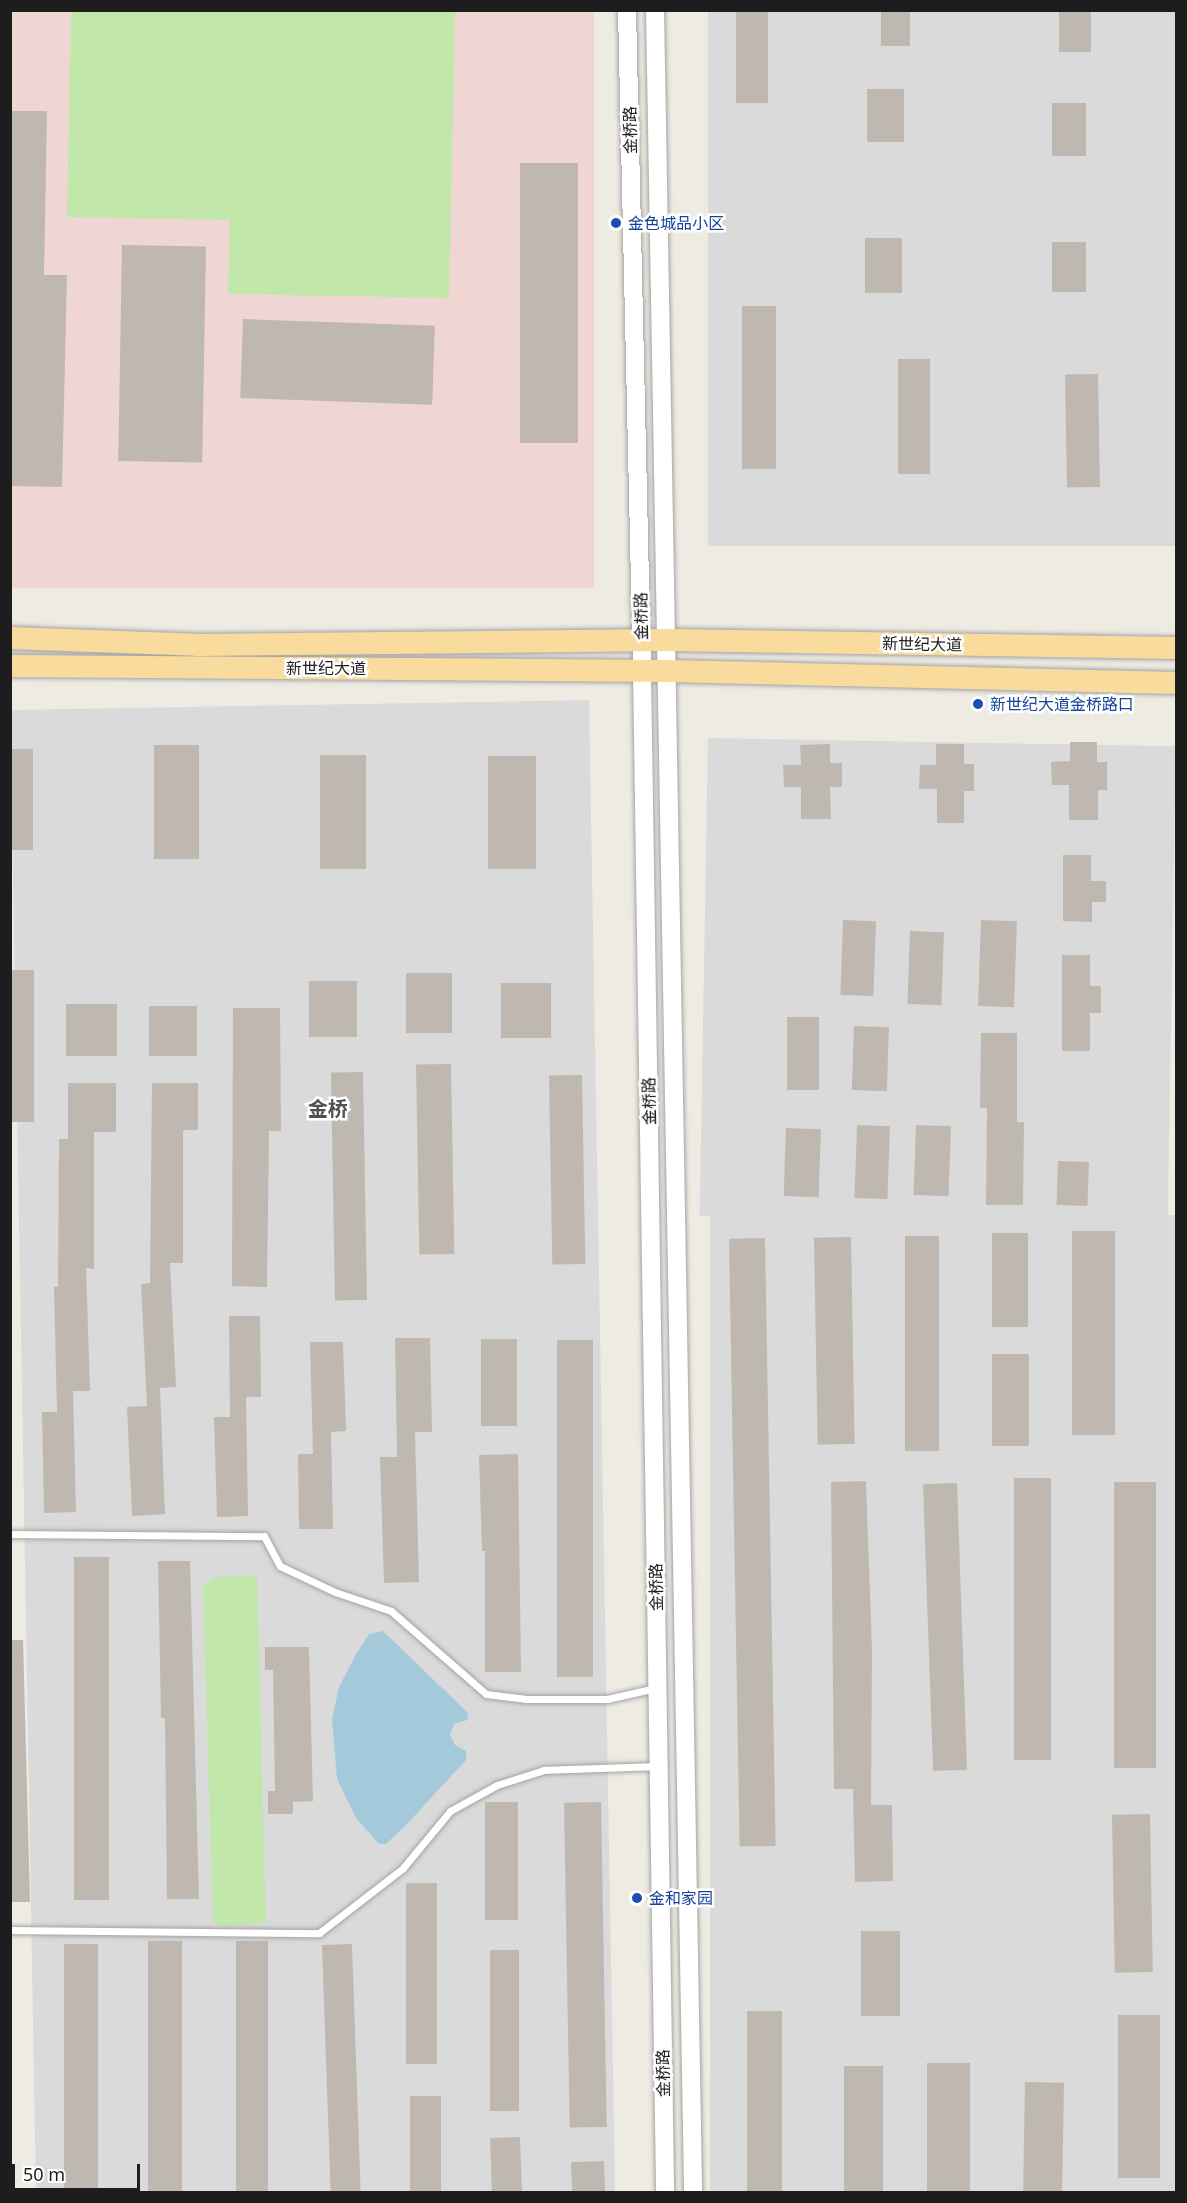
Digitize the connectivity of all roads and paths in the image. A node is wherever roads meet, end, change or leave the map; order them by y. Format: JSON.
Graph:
{"nodes":[{"id":1,"x":627,"y":10,"type":"edge"},
{"id":2,"x":656,"y":10,"type":"edge"},
{"id":3,"x":10,"y":638,"type":"edge"},
{"id":4,"x":641,"y":640,"type":"junction"},
{"id":5,"x":667,"y":640,"type":"junction"},
{"id":6,"x":1176,"y":648,"type":"edge"},
{"id":7,"x":10,"y":666,"type":"edge"},
{"id":8,"x":642,"y":671,"type":"junction"},
{"id":9,"x":668,"y":671,"type":"junction"},
{"id":10,"x":1176,"y":683,"type":"edge"},
{"id":11,"x":10,"y":1534,"type":"edge"},
{"id":12,"x":658,"y":1688,"type":"junction"},
{"id":13,"x":659,"y":1766,"type":"junction"},
{"id":14,"x":10,"y":1930,"type":"edge"},
{"id":15,"x":665,"y":2193,"type":"edge"},
{"id":16,"x":693,"y":2193,"type":"edge"}],
"edges":[{"from":1,"to":4,"type":"street","name":"金桥路"},
{"from":2,"to":5,"type":"street","name":"金桥路"},
{"from":3,"to":4,"type":"main road","name":"新世纪大道"},
{"from":4,"to":5,"type":"main road","name":"新世纪大道"},
{"from":4,"to":8,"type":"street","name":"金桥路"},
{"from":5,"to":6,"type":"main road","name":"新世纪大道"},
{"from":5,"to":9,"type":"street","name":"金桥路"},
{"from":7,"to":8,"type":"main road","name":"新世纪大道"},
{"from":8,"to":9,"type":"main road","name":"新世纪大道"},
{"from":8,"to":12,"type":"street","name":"金桥路"},
{"from":9,"to":10,"type":"main road","name":"新世纪大道"},
{"from":9,"to":16,"type":"street","name":"金桥路"},
{"from":11,"to":12,"type":"lane"},
{"from":12,"to":13,"type":"street","name":"金桥路"},
{"from":13,"to":14,"type":"lane"},
{"from":13,"to":15,"type":"street","name":"金桥路"}]}
